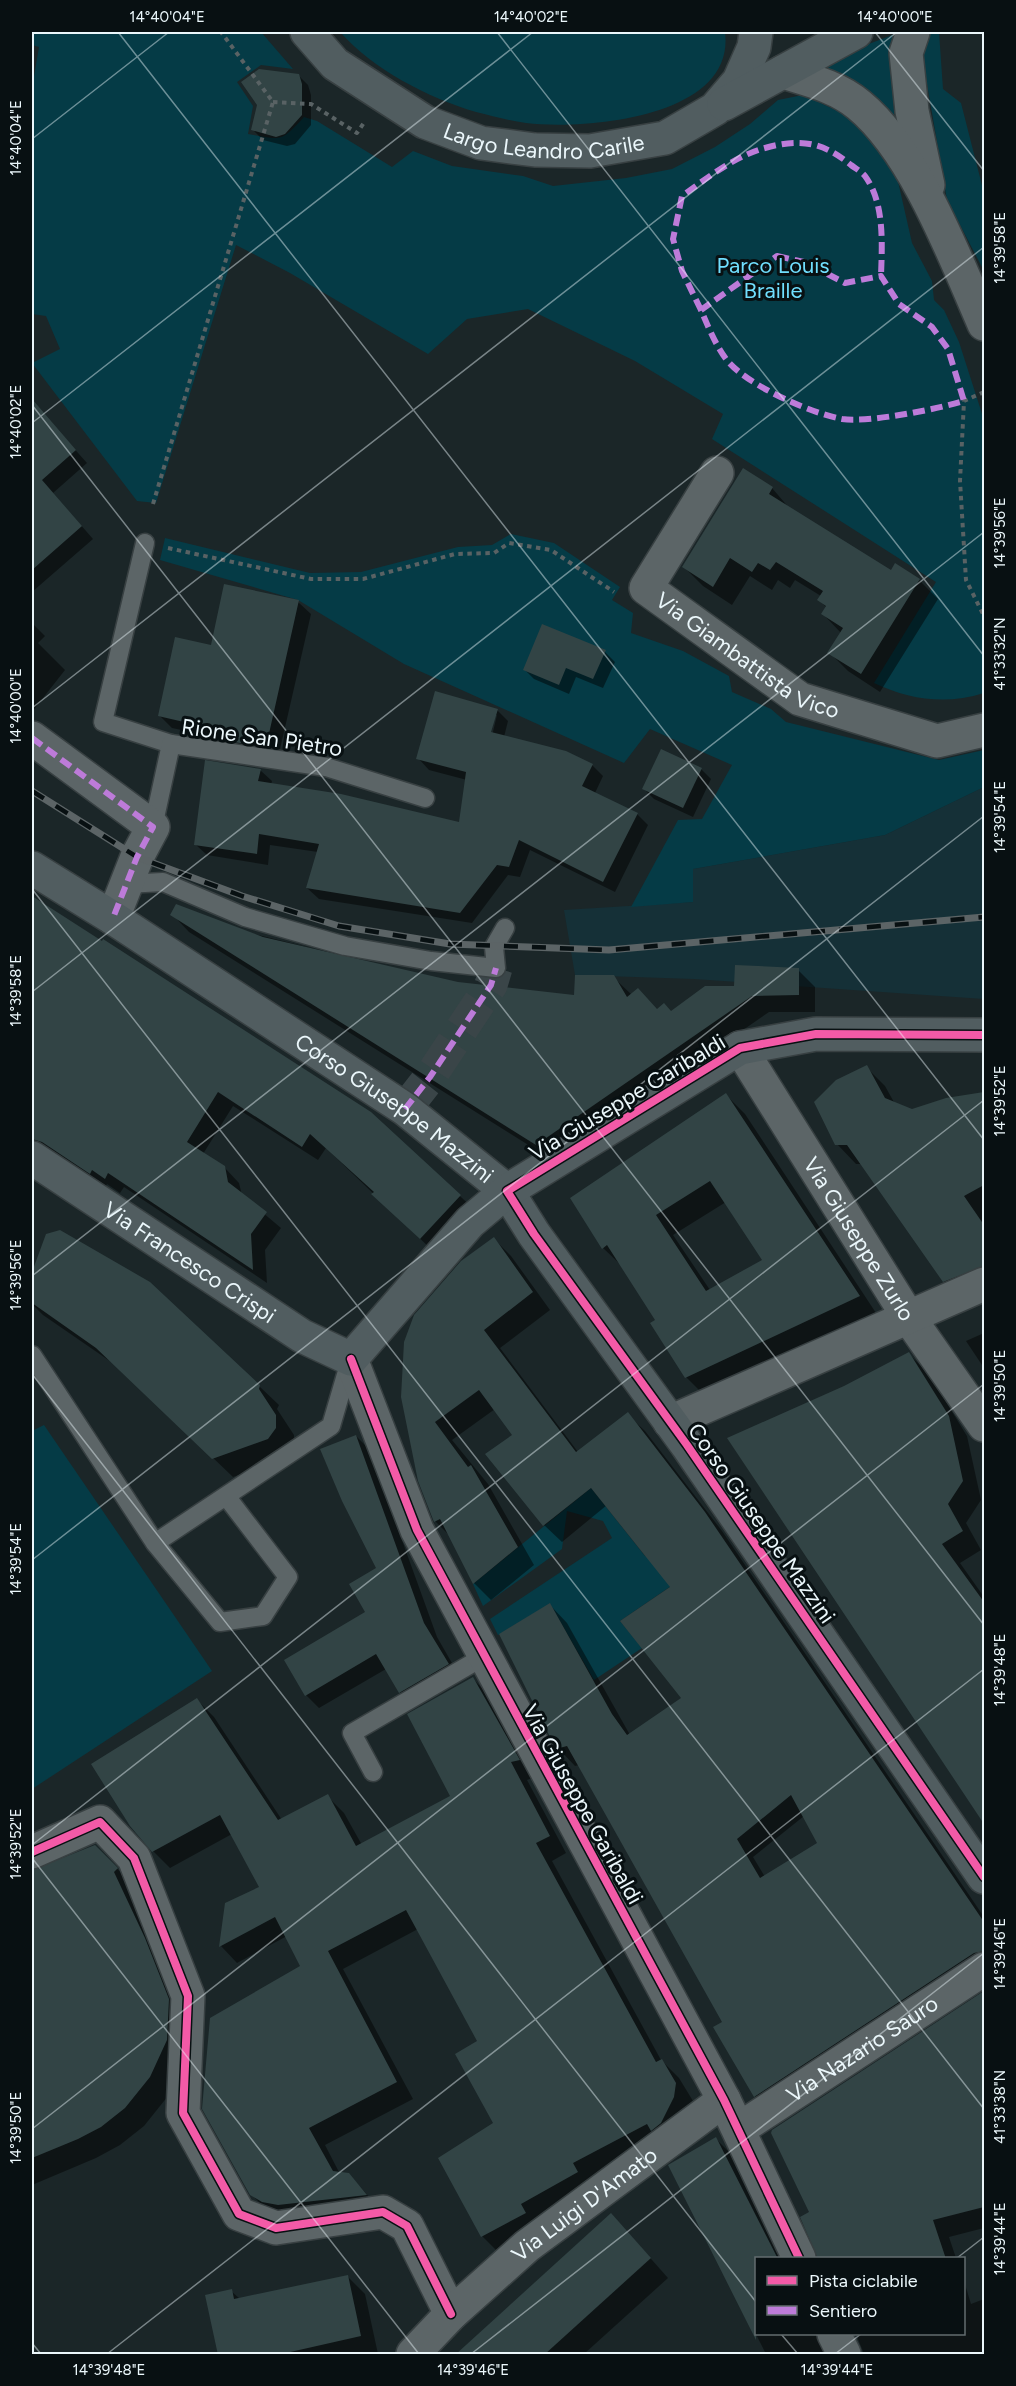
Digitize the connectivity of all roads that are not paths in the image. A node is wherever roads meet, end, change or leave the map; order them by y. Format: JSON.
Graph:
{"nodes":[{"id":1,"x":307,"y":32,"type":"edge"},
{"id":2,"x":756,"y":32,"type":"edge"},
{"id":3,"x":856,"y":32,"type":"edge"},
{"id":4,"x":914,"y":32,"type":"edge"},
{"id":5,"x":783,"y":72,"type":"junction"},
{"id":6,"x":714,"y":109,"type":"junction"},
{"id":7,"x":933,"y":210,"type":"junction"},
{"id":8,"x":984,"y":324,"type":"edge"},
{"id":9,"x":717,"y":472,"type":"dead end"},
{"id":10,"x":145,"y":543,"type":"road end"},
{"id":11,"x":984,"y":730,"type":"edge"},
{"id":12,"x":32,"y":738,"type":"edge"},
{"id":13,"x":171,"y":744,"type":"junction"},
{"id":14,"x":425,"y":798,"type":"dead end"},
{"id":15,"x":153,"y":827,"type":"junction"},
{"id":16,"x":32,"y":868,"type":"edge"},
{"id":17,"x":126,"y":884,"type":"junction"},
{"id":18,"x":113,"y":918,"type":"junction"},
{"id":19,"x":505,"y":928,"type":"dead end"},
{"id":20,"x":984,"y":1035,"type":"edge"},
{"id":21,"x":740,"y":1048,"type":"junction"},
{"id":22,"x":32,"y":1158,"type":"edge"},
{"id":23,"x":507,"y":1191,"type":"junction"},
{"id":24,"x":984,"y":1284,"type":"edge"},
{"id":25,"x":907,"y":1316,"type":"junction"},
{"id":26,"x":32,"y":1355,"type":"edge"},
{"id":27,"x":351,"y":1359,"type":"junction"},
{"id":28,"x":670,"y":1422,"type":"junction"},
{"id":29,"x":984,"y":1425,"type":"edge"},
{"id":30,"x":226,"y":1496,"type":"junction"},
{"id":31,"x":155,"y":1543,"type":"junction"},
{"id":32,"x":483,"y":1657,"type":"junction"},
{"id":33,"x":373,"y":1772,"type":"dead end"},
{"id":34,"x":32,"y":1852,"type":"edge"},
{"id":35,"x":984,"y":1877,"type":"edge"},
{"id":36,"x":984,"y":1969,"type":"edge"},
{"id":37,"x":724,"y":2100,"type":"junction"},
{"id":38,"x":739,"y":2129,"type":"junction"},
{"id":39,"x":798,"y":2257,"type":"edge"},
{"id":40,"x":451,"y":2314,"type":"junction"},
{"id":41,"x":834,"y":2335,"type":"edge"},
{"id":42,"x":413,"y":2355,"type":"edge"},
{"id":43,"x":844,"y":2355,"type":"edge"}],
"edges":[{"from":1,"to":6,"type":"main road","name":"Largo Leandro Carile"},
{"from":2,"to":6,"type":"main road","name":"Largo Leandro Carile"},
{"from":3,"to":5,"type":"main road"},
{"from":4,"to":7,"type":"street"},
{"from":5,"to":6,"type":"main road"},
{"from":5,"to":7,"type":"street"},
{"from":7,"to":8,"type":"street"},
{"from":9,"to":11,"type":"street","name":"Via Giambattista Vico"},
{"from":10,"to":13,"type":"lane"},
{"from":12,"to":15,"type":"street"},
{"from":13,"to":14,"type":"lane","name":"Rione San Pietro"},
{"from":13,"to":15,"type":"lane","name":"Rione San Pietro"},
{"from":15,"to":17,"type":"street"},
{"from":16,"to":18,"type":"main road","name":"Corso Giuseppe Mazzini"},
{"from":17,"to":18,"type":"street"},
{"from":17,"to":19,"type":"lane"},
{"from":18,"to":23,"type":"main road","name":"Corso Giuseppe Mazzini"},
{"from":20,"to":21,"type":"main road","name":"Via Giuseppe Garibaldi"},
{"from":21,"to":23,"type":"main road","name":"Via Giuseppe Garibaldi"},
{"from":21,"to":25,"type":"street","name":"Via Giuseppe Zurlo"},
{"from":22,"to":27,"type":"main road","name":"Via Francesco Crispi"},
{"from":23,"to":27,"type":"main road","name":"Via Giuseppe Garibaldi"},
{"from":23,"to":28,"type":"main road","name":"Corso Giuseppe Mazzini"},
{"from":24,"to":25,"type":"street"},
{"from":25,"to":28,"type":"street"},
{"from":25,"to":29,"type":"street","name":"Via Giuseppe Zurlo"},
{"from":26,"to":31,"type":"lane"},
{"from":27,"to":30,"type":"lane"},
{"from":27,"to":32,"type":"street","name":"Via Giuseppe Garibaldi"},
{"from":28,"to":35,"type":"main road","name":"Corso Giuseppe Mazzini"},
{"from":30,"to":31,"type":"lane"},
{"from":30,"to":31,"type":"lane"},
{"from":32,"to":33,"type":"lane"},
{"from":32,"to":37,"type":"street","name":"Via Giuseppe Garibaldi"},
{"from":34,"to":40,"type":"street"},
{"from":36,"to":38,"type":"street","name":"Via Nazario Sauro"},
{"from":37,"to":38,"type":"street","name":"Via Giuseppe Garibaldi"},
{"from":37,"to":40,"type":"street","name":"Via Luigi D'Amato"},
{"from":38,"to":39,"type":"street","name":"Via Giuseppe Garibaldi"},
{"from":40,"to":42,"type":"street","name":"Via Luigi D'Amato"},
{"from":41,"to":43,"type":"street"}]}
